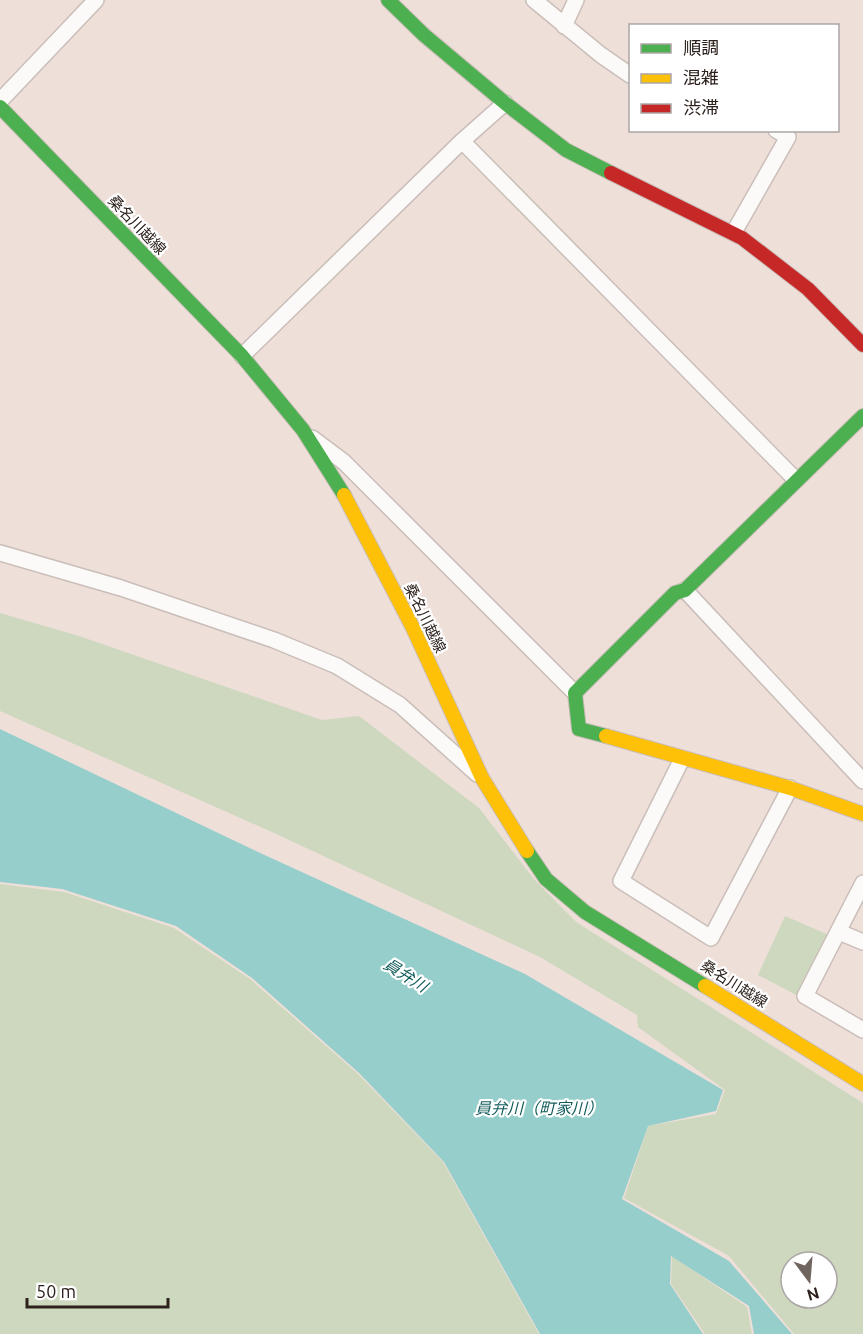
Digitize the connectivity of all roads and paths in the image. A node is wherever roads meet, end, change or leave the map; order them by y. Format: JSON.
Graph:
{"nodes":[{"id":1,"x":96,"y":0,"type":"edge"},
{"id":2,"x":388,"y":0,"type":"edge"},
{"id":3,"x":534,"y":0,"type":"edge"},
{"id":4,"x":576,"y":0,"type":"edge"},
{"id":5,"x":564,"y":26,"type":"junction"},
{"id":6,"x":629,"y":74,"type":"edge"},
{"id":7,"x":0,"y":101,"type":"edge"},
{"id":8,"x":505,"y":103,"type":"junction"},
{"id":9,"x":0,"y":107,"type":"edge"},
{"id":10,"x":779,"y":132,"type":"edge"},
{"id":11,"x":462,"y":141,"type":"junction"},
{"id":12,"x":734,"y":232,"type":"junction"},
{"id":13,"x":863,"y":345,"type":"edge"},
{"id":14,"x":242,"y":356,"type":"junction"},
{"id":15,"x":863,"y":416,"type":"edge"},
{"id":16,"x":303,"y":430,"type":"junction"},
{"id":17,"x":796,"y":480,"type":"junction"},
{"id":18,"x":0,"y":553,"type":"edge"},
{"id":19,"x":685,"y":590,"type":"junction"},
{"id":20,"x":575,"y":693,"type":"junction"},
{"id":21,"x":682,"y":759,"type":"junction"},
{"id":22,"x":482,"y":778,"type":"junction"},
{"id":23,"x":863,"y":781,"type":"edge"},
{"id":24,"x":790,"y":788,"type":"junction"},
{"id":25,"x":863,"y":814,"type":"edge"},
{"id":26,"x":863,"y":883,"type":"edge"},
{"id":27,"x":839,"y":932,"type":"junction"},
{"id":28,"x":863,"y":942,"type":"edge"},
{"id":29,"x":863,"y":1030,"type":"edge"},
{"id":30,"x":863,"y":1083,"type":"edge"}],
"edges":[{"from":1,"to":7,"type":"street"},
{"from":2,"to":8,"type":"street"},
{"from":3,"to":5,"type":"street"},
{"from":4,"to":5,"type":"street"},
{"from":5,"to":6,"type":"street"},
{"from":8,"to":11,"type":"street"},
{"from":8,"to":12,"type":"street"},
{"from":9,"to":14,"type":"street","name":"桑名川越線"},
{"from":10,"to":12,"type":"street"},
{"from":11,"to":14,"type":"street"},
{"from":11,"to":17,"type":"street"},
{"from":12,"to":13,"type":"street"},
{"from":14,"to":16,"type":"street","name":"桑名川越線"},
{"from":15,"to":17,"type":"street"},
{"from":16,"to":20,"type":"street"},
{"from":16,"to":22,"type":"street","name":"桑名川越線"},
{"from":17,"to":19,"type":"street"},
{"from":18,"to":22,"type":"street"},
{"from":19,"to":20,"type":"street"},
{"from":19,"to":23,"type":"street"},
{"from":20,"to":21,"type":"street"},
{"from":21,"to":24,"type":"street"},
{"from":21,"to":24,"type":"street"},
{"from":22,"to":30,"type":"street","name":"桑名川越線"},
{"from":24,"to":25,"type":"street"},
{"from":26,"to":27,"type":"street"},
{"from":27,"to":28,"type":"street"},
{"from":27,"to":29,"type":"street"}]}
